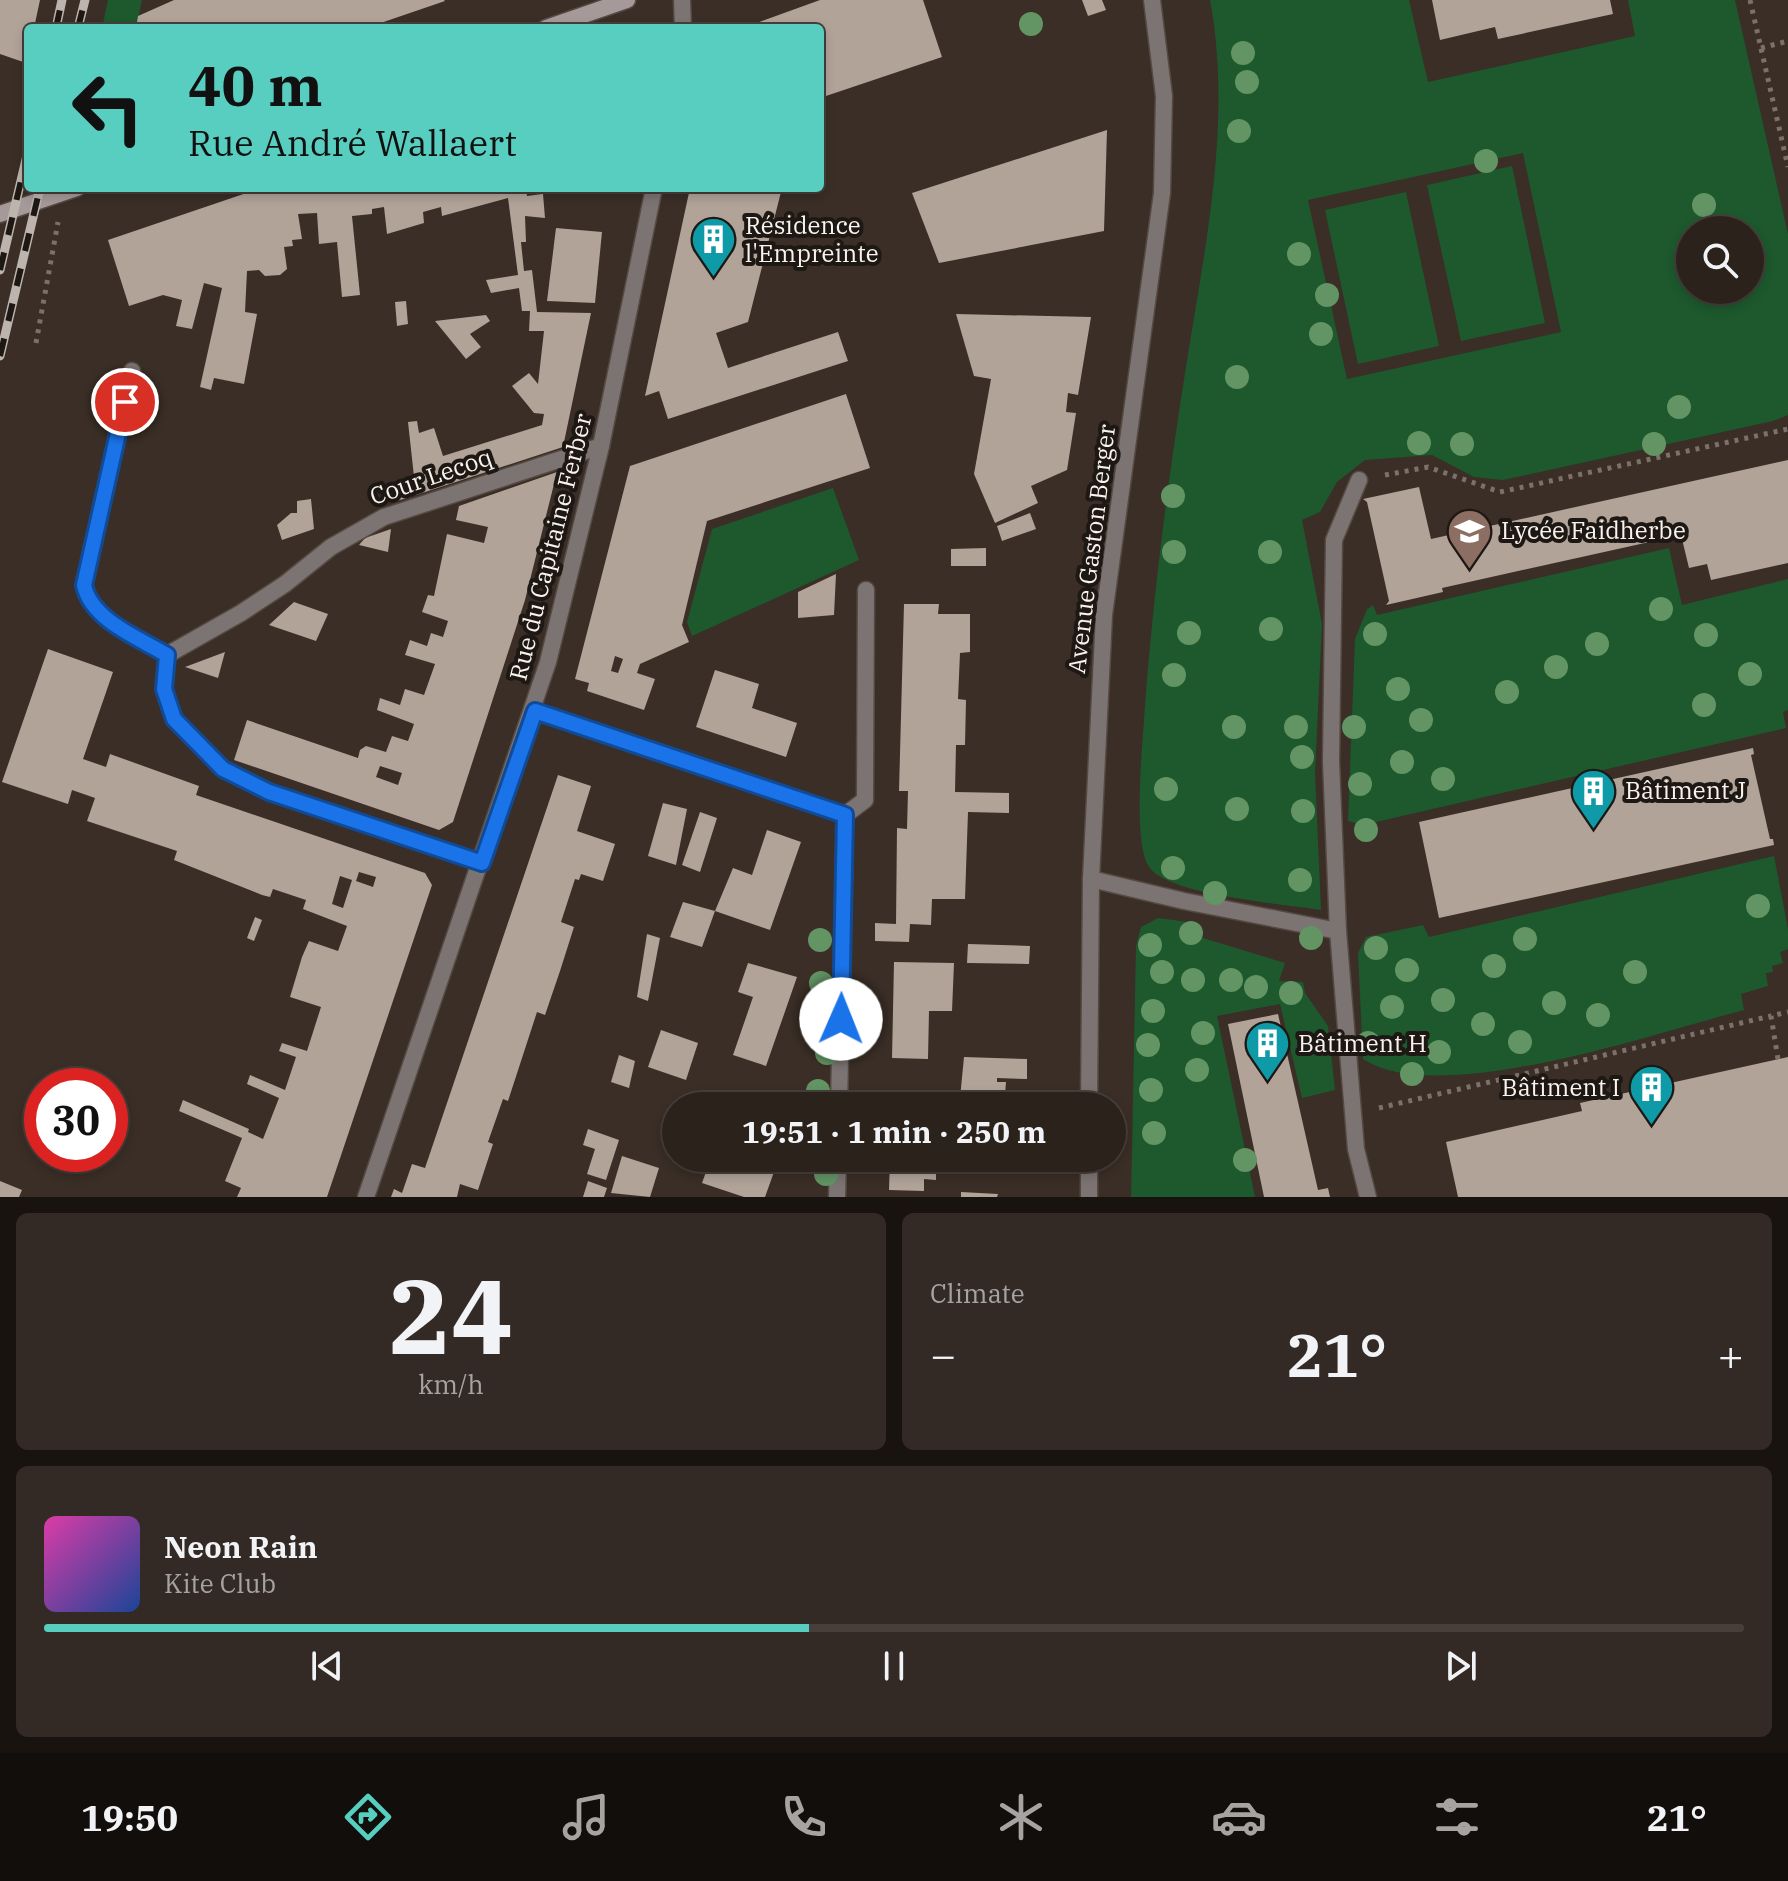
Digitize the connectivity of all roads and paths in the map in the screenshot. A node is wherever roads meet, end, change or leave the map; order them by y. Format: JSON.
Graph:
{"nodes":[{"id":1,"x":627,"y":0,"type":"edge"},
{"id":2,"x":682,"y":0,"type":"edge"},
{"id":3,"x":1152,"y":0,"type":"edge"},
{"id":4,"x":1750,"y":0,"type":"edge"},
{"id":5,"x":558,"y":24,"type":"edge"},
{"id":6,"x":683,"y":24,"type":"edge"},
{"id":7,"x":1788,"y":41,"type":"edge"},
{"id":8,"x":1761,"y":48,"type":"junction"},
{"id":9,"x":1788,"y":167,"type":"edge"},
{"id":10,"x":65,"y":192,"type":"edge"},
{"id":11,"x":653,"y":192,"type":"edge"},
{"id":12,"x":0,"y":214,"type":"edge"},
{"id":13,"x":52,"y":255,"type":"dead end"},
{"id":14,"x":36,"y":343,"type":"dead end"},
{"id":15,"x":132,"y":371,"type":"dead end"},
{"id":16,"x":1788,"y":429,"type":"edge"},
{"id":17,"x":601,"y":446,"type":"junction"},
{"id":18,"x":1359,"y":480,"type":"joint"},
{"id":19,"x":866,"y":590,"type":"dead end"},
{"id":20,"x":167,"y":655,"type":"junction"},
{"id":21,"x":535,"y":711,"type":"junction"},
{"id":22,"x":845,"y":815,"type":"junction"},
{"id":23,"x":482,"y":863,"type":"junction"},
{"id":24,"x":1091,"y":879,"type":"junction"},
{"id":25,"x":1338,"y":931,"type":"junction"},
{"id":26,"x":1788,"y":1012,"type":"edge"},
{"id":27,"x":1771,"y":1016,"type":"junction"},
{"id":28,"x":1778,"y":1059,"type":"dead end"},
{"id":29,"x":839,"y":1092,"type":"edge"},
{"id":30,"x":1089,"y":1092,"type":"edge"},
{"id":31,"x":1353,"y":1114,"type":"junction"},
{"id":32,"x":838,"y":1172,"type":"edge"},
{"id":33,"x":1089,"y":1172,"type":"edge"},
{"id":34,"x":369,"y":1189,"type":"edge"},
{"id":35,"x":837,"y":1197,"type":"edge"},
{"id":36,"x":1089,"y":1197,"type":"edge"},
{"id":37,"x":1368,"y":1197,"type":"edge"}],
"edges":[{"from":1,"to":5,"type":"main road"},
{"from":2,"to":6,"type":"street"},
{"from":3,"to":24,"type":"street","name":"Avenue Gaston Berger"},
{"from":4,"to":8,"type":"path"},
{"from":7,"to":8,"type":"path"},
{"from":8,"to":9,"type":"path"},
{"from":10,"to":12,"type":"main road"},
{"from":11,"to":17,"type":"street","name":"Rue du Capitaine Ferber"},
{"from":13,"to":14,"type":"path"},
{"from":15,"to":20,"type":"street"},
{"from":16,"to":18,"type":"path"},
{"from":17,"to":20,"type":"street","name":"Cour Lecoq"},
{"from":17,"to":21,"type":"street","name":"Rue du Capitaine Ferber"},
{"from":18,"to":25,"type":"street"},
{"from":19,"to":22,"type":"street"},
{"from":20,"to":23,"type":"street"},
{"from":21,"to":22,"type":"street"},
{"from":21,"to":23,"type":"street","name":"Rue du Capitaine Ferber"},
{"from":22,"to":29,"type":"street"},
{"from":23,"to":34,"type":"street","name":"Rue du Capitaine Ferber"},
{"from":24,"to":25,"type":"street"},
{"from":24,"to":30,"type":"street","name":"Avenue Gaston Berger"},
{"from":25,"to":31,"type":"street"},
{"from":26,"to":27,"type":"path"},
{"from":27,"to":28,"type":"path"},
{"from":27,"to":31,"type":"path"},
{"from":31,"to":37,"type":"street"},
{"from":32,"to":35,"type":"street"},
{"from":33,"to":36,"type":"street"}]}
